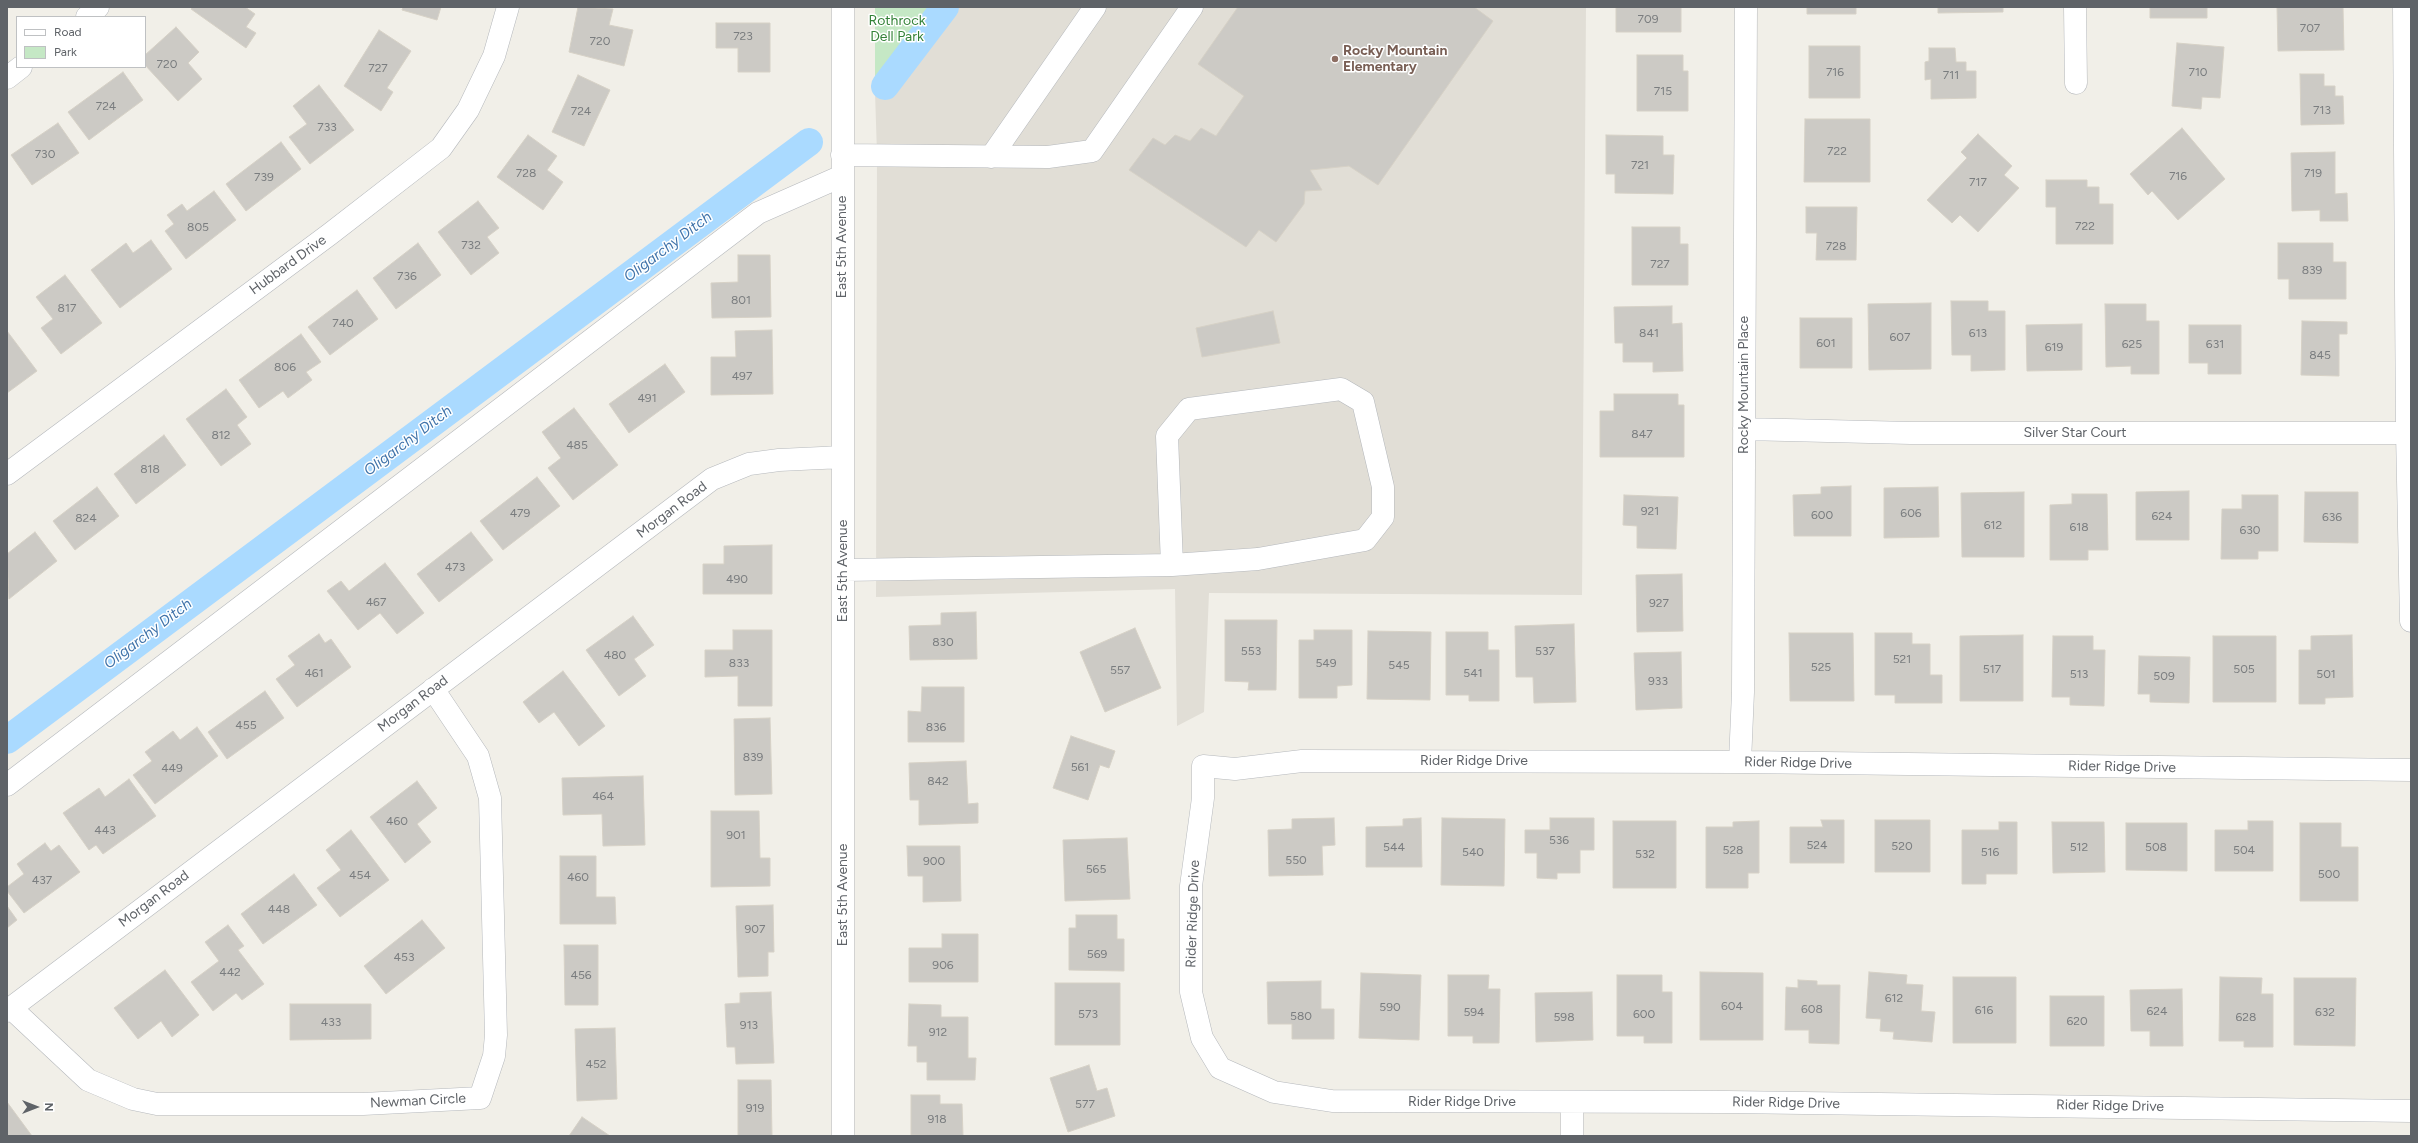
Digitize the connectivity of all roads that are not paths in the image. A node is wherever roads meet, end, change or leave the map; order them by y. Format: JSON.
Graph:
{"nodes":[{"id":1,"x":98,"y":7,"type":"edge"},
{"id":2,"x":508,"y":7,"type":"edge"},
{"id":3,"x":843,"y":7,"type":"edge"},
{"id":4,"x":1095,"y":7,"type":"edge"},
{"id":5,"x":1192,"y":7,"type":"edge"},
{"id":6,"x":1746,"y":7,"type":"edge"},
{"id":7,"x":2074,"y":7,"type":"edge"},
{"id":8,"x":2404,"y":7,"type":"edge"},
{"id":9,"x":89,"y":16,"type":"edge"},
{"id":10,"x":20,"y":68,"type":"edge"},
{"id":11,"x":7,"y":78,"type":"edge"},
{"id":12,"x":2076,"y":83,"type":"dead end"},
{"id":13,"x":991,"y":157,"type":"junction"},
{"id":14,"x":842,"y":166,"type":"junction"},
{"id":15,"x":1744,"y":429,"type":"junction"},
{"id":16,"x":2407,"y":433,"type":"junction"},
{"id":17,"x":843,"y":457,"type":"junction"},
{"id":18,"x":7,"y":474,"type":"edge"},
{"id":19,"x":1172,"y":565,"type":"junction"},
{"id":20,"x":843,"y":570,"type":"junction"},
{"id":21,"x":2411,"y":621,"type":"edge"},
{"id":22,"x":434,"y":689,"type":"junction"},
{"id":23,"x":1740,"y":762,"type":"junction"},
{"id":24,"x":2411,"y":770,"type":"edge"},
{"id":25,"x":7,"y":785,"type":"edge"},
{"id":26,"x":9,"y":1009,"type":"edge"},
{"id":27,"x":1572,"y":1102,"type":"junction"},
{"id":28,"x":2411,"y":1110,"type":"edge"},
{"id":29,"x":844,"y":1136,"type":"edge"},
{"id":30,"x":1572,"y":1136,"type":"edge"}],
"edges":[{"from":1,"to":9,"type":"street"},
{"from":2,"to":18,"type":"street","name":"Hubbard Drive"},
{"from":3,"to":14,"type":"street","name":"East 5th Avenue"},
{"from":4,"to":13,"type":"street"},
{"from":5,"to":13,"type":"street"},
{"from":6,"to":15,"type":"street","name":"Rocky Mountain Place"},
{"from":7,"to":12,"type":"street"},
{"from":8,"to":16,"type":"street"},
{"from":10,"to":11,"type":"street"},
{"from":13,"to":14,"type":"street"},
{"from":14,"to":17,"type":"street","name":"East 5th Avenue"},
{"from":14,"to":25,"type":"street"},
{"from":15,"to":16,"type":"street","name":"Silver Star Court"},
{"from":15,"to":23,"type":"street","name":"Rocky Mountain Place"},
{"from":16,"to":21,"type":"street"},
{"from":17,"to":20,"type":"street","name":"East 5th Avenue"},
{"from":17,"to":22,"type":"street","name":"Morgan Road"},
{"from":19,"to":19,"type":"street"},
{"from":19,"to":20,"type":"street"},
{"from":20,"to":29,"type":"street","name":"East 5th Avenue"},
{"from":22,"to":26,"type":"street","name":"Morgan Road"},
{"from":22,"to":26,"type":"street","name":"Newman Circle"},
{"from":23,"to":24,"type":"street","name":"Rider Ridge Drive"},
{"from":23,"to":27,"type":"street","name":"Rider Ridge Drive"},
{"from":27,"to":28,"type":"street","name":"Rider Ridge Drive"},
{"from":27,"to":30,"type":"street"}]}
